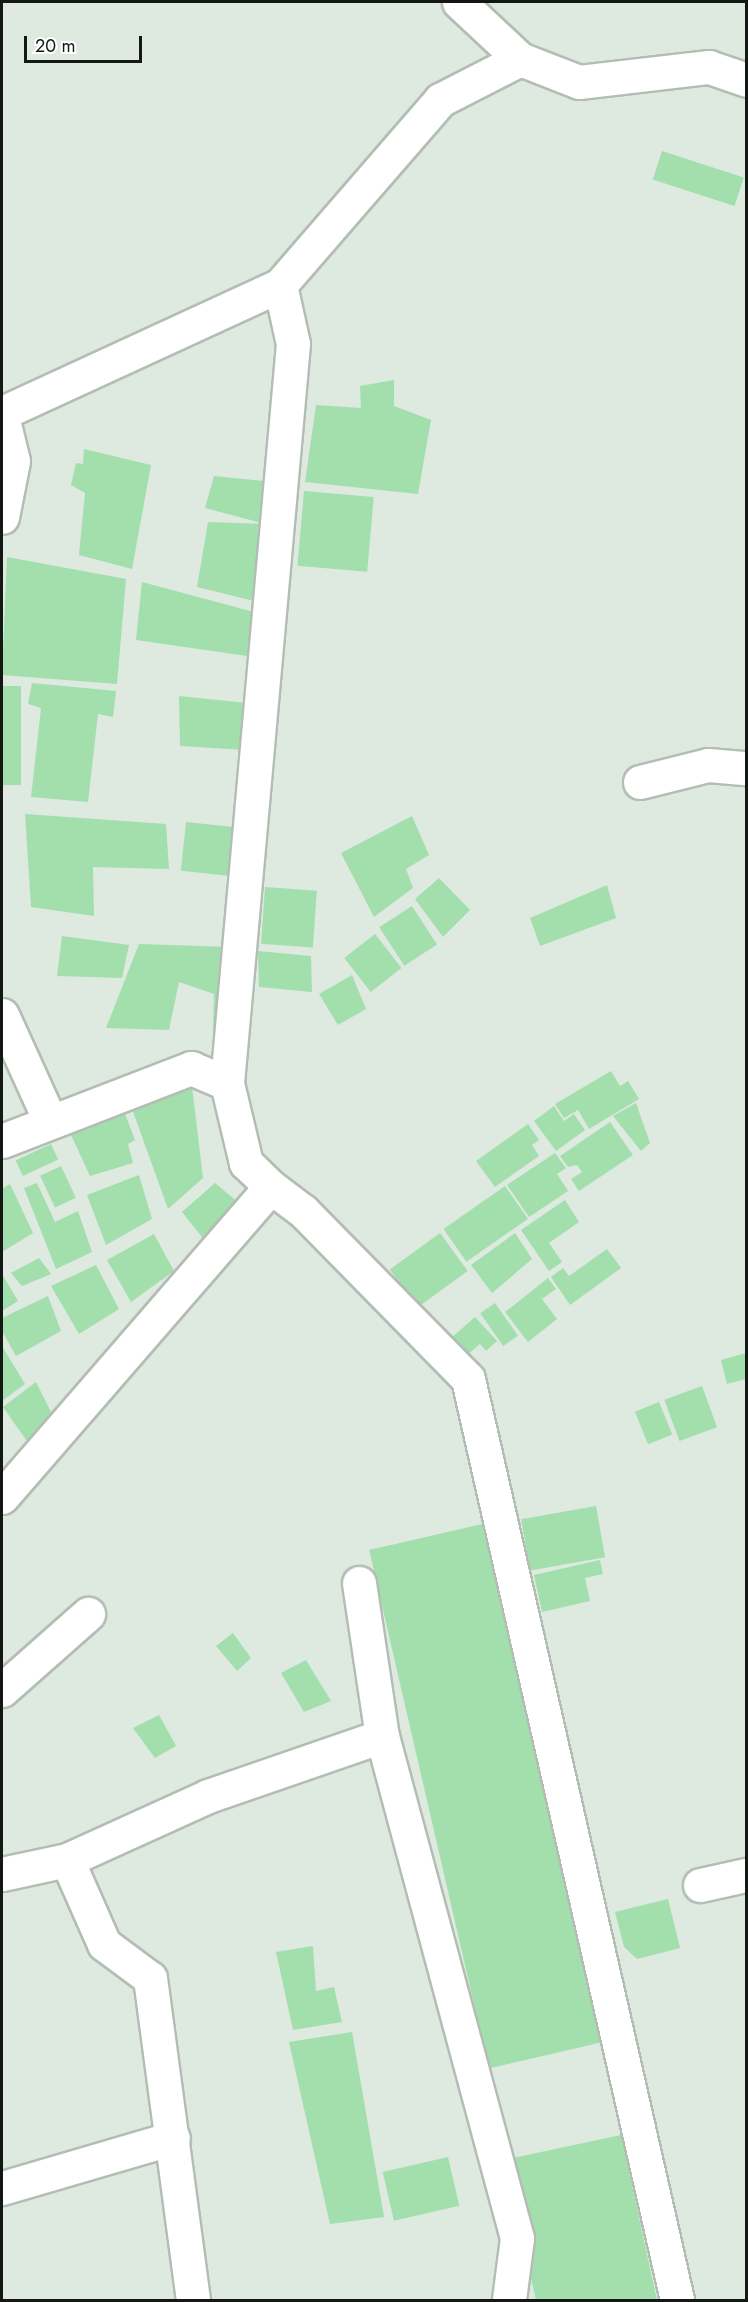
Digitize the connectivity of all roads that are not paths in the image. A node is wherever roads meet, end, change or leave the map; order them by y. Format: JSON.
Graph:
{"nodes":[{"id":1,"x":459,"y":2,"type":"edge"},
{"id":2,"x":520,"y":59,"type":"junction"},
{"id":3,"x":747,"y":80,"type":"edge"},
{"id":4,"x":280,"y":285,"type":"junction"},
{"id":5,"x":2,"y":415,"type":"edge"},
{"id":6,"x":2,"y":517,"type":"edge"},
{"id":7,"x":747,"y":768,"type":"edge"},
{"id":8,"x":640,"y":782,"type":"dead end"},
{"id":9,"x":2,"y":1015,"type":"edge"},
{"id":10,"x":227,"y":1083,"type":"junction"},
{"id":11,"x":50,"y":1120,"type":"junction"},
{"id":12,"x":2,"y":1141,"type":"edge"},
{"id":13,"x":271,"y":1187,"type":"junction"},
{"id":14,"x":2,"y":1497,"type":"edge"},
{"id":15,"x":359,"y":1582,"type":"dead end"},
{"id":16,"x":88,"y":1614,"type":"dead end"},
{"id":17,"x":2,"y":1690,"type":"edge"},
{"id":18,"x":382,"y":1736,"type":"junction"},
{"id":19,"x":67,"y":1860,"type":"junction"},
{"id":20,"x":2,"y":1874,"type":"edge"},
{"id":21,"x":747,"y":1875,"type":"edge"},
{"id":22,"x":700,"y":1886,"type":"dead end"},
{"id":23,"x":173,"y":2138,"type":"junction"},
{"id":24,"x":2,"y":2188,"type":"edge"},
{"id":25,"x":193,"y":2301,"type":"edge"},
{"id":26,"x":509,"y":2301,"type":"edge"},
{"id":27,"x":677,"y":2301,"type":"edge"}],
"edges":[{"from":1,"to":2,"type":"street"},
{"from":2,"to":3,"type":"street"},
{"from":2,"to":4,"type":"street"},
{"from":4,"to":5,"type":"street"},
{"from":4,"to":10,"type":"street"},
{"from":5,"to":6,"type":"street"},
{"from":7,"to":8,"type":"street"},
{"from":9,"to":11,"type":"street"},
{"from":10,"to":11,"type":"street"},
{"from":10,"to":13,"type":"street"},
{"from":11,"to":12,"type":"street"},
{"from":13,"to":14,"type":"street"},
{"from":13,"to":27,"type":"street"},
{"from":15,"to":18,"type":"street"},
{"from":16,"to":17,"type":"street"},
{"from":18,"to":19,"type":"street"},
{"from":18,"to":26,"type":"street"},
{"from":19,"to":20,"type":"street"},
{"from":19,"to":23,"type":"street"},
{"from":21,"to":22,"type":"street"},
{"from":23,"to":24,"type":"street"},
{"from":23,"to":25,"type":"street"}]}
